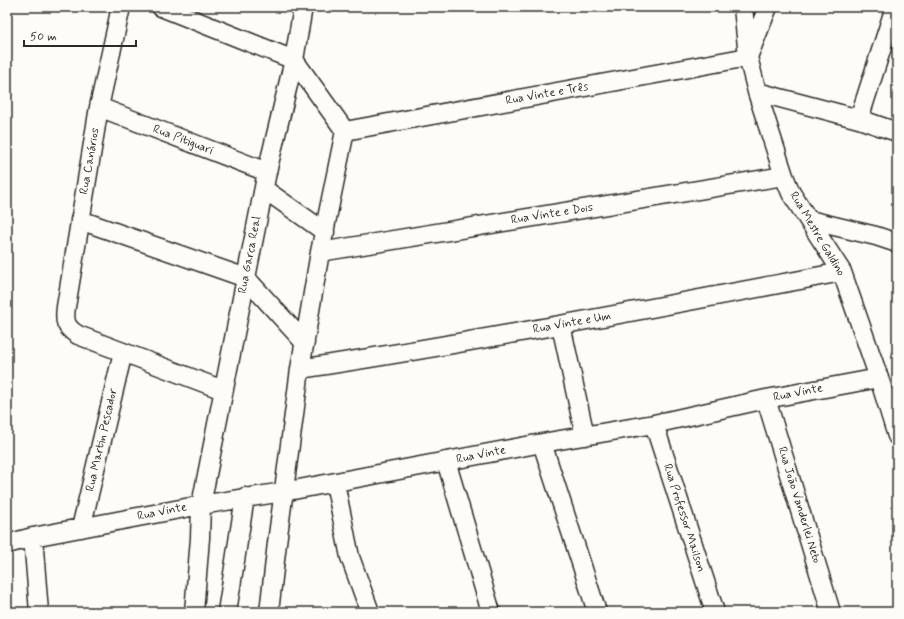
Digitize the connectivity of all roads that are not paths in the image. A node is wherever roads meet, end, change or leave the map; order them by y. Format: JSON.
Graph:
{"nodes":[{"id":1,"x":121,"y":7,"type":"edge"},
{"id":2,"x":161,"y":7,"type":"edge"},
{"id":3,"x":303,"y":7,"type":"edge"},
{"id":4,"x":743,"y":7,"type":"edge"},
{"id":5,"x":768,"y":7,"type":"edge"},
{"id":6,"x":895,"y":10,"type":"edge"},
{"id":7,"x":748,"y":57,"type":"junction"},
{"id":8,"x":294,"y":60,"type":"junction"},
{"id":9,"x":757,"y":92,"type":"junction"},
{"id":10,"x":100,"y":107,"type":"junction"},
{"id":11,"x":859,"y":119,"type":"junction"},
{"id":12,"x":345,"y":131,"type":"junction"},
{"id":13,"x":897,"y":132,"type":"edge"},
{"id":14,"x":784,"y":176,"type":"junction"},
{"id":15,"x":265,"y":181,"type":"junction"},
{"id":16,"x":80,"y":220,"type":"junction"},
{"id":17,"x":809,"y":220,"type":"junction"},
{"id":18,"x":324,"y":232,"type":"junction"},
{"id":19,"x":897,"y":243,"type":"edge"},
{"id":20,"x":320,"y":252,"type":"junction"},
{"id":21,"x":842,"y":272,"type":"junction"},
{"id":22,"x":246,"y":278,"type":"junction"},
{"id":23,"x":561,"y":325,"type":"junction"},
{"id":24,"x":305,"y":342,"type":"junction"},
{"id":25,"x":123,"y":352,"type":"junction"},
{"id":26,"x":300,"y":369,"type":"junction"},
{"id":27,"x":879,"y":378,"type":"junction"},
{"id":28,"x":223,"y":390,"type":"junction"},
{"id":29,"x":766,"y":399,"type":"junction"},
{"id":30,"x":654,"y":424,"type":"junction"},
{"id":31,"x":897,"y":433,"type":"edge"},
{"id":32,"x":585,"y":436,"type":"junction"},
{"id":33,"x":542,"y":443,"type":"junction"},
{"id":34,"x":446,"y":461,"type":"junction"},
{"id":35,"x":335,"y":483,"type":"junction"},
{"id":36,"x":283,"y":492,"type":"junction"},
{"id":37,"x":245,"y":497,"type":"junction"},
{"id":38,"x":201,"y":505,"type":"junction"},
{"id":39,"x":81,"y":528,"type":"junction"},
{"id":40,"x":33,"y":538,"type":"junction"},
{"id":41,"x":7,"y":544,"type":"edge"},
{"id":42,"x":39,"y":612,"type":"edge"},
{"id":43,"x":194,"y":612,"type":"edge"},
{"id":44,"x":227,"y":612,"type":"edge"},
{"id":45,"x":269,"y":612,"type":"edge"},
{"id":46,"x":370,"y":612,"type":"edge"},
{"id":47,"x":491,"y":612,"type":"edge"},
{"id":48,"x":597,"y":612,"type":"edge"},
{"id":49,"x":715,"y":612,"type":"edge"},
{"id":50,"x":831,"y":612,"type":"edge"}],
"edges":[{"from":1,"to":10,"type":"street","name":"Rua Canários"},
{"from":2,"to":8,"type":"street"},
{"from":3,"to":8,"type":"street","name":"Rua Garca Real"},
{"from":4,"to":7,"type":"street","name":"Rua Mestre Galdino"},
{"from":5,"to":7,"type":"street"},
{"from":6,"to":11,"type":"street"},
{"from":7,"to":9,"type":"street","name":"Rua Mestre Galdino"},
{"from":7,"to":12,"type":"street","name":"Rua Vinte e Três"},
{"from":8,"to":12,"type":"street"},
{"from":8,"to":15,"type":"street","name":"Rua Garca Real"},
{"from":9,"to":11,"type":"street"},
{"from":9,"to":14,"type":"street","name":"Rua Mestre Galdino"},
{"from":10,"to":15,"type":"street","name":"Rua Pitiguari"},
{"from":10,"to":16,"type":"street","name":"Rua Canários"},
{"from":11,"to":13,"type":"street"},
{"from":12,"to":18,"type":"street"},
{"from":14,"to":17,"type":"street","name":"Rua Mestre Galdino"},
{"from":14,"to":20,"type":"street","name":"Rua Vinte e Dois"},
{"from":15,"to":18,"type":"street","name":"Rua Pitiguari"},
{"from":15,"to":22,"type":"street","name":"Rua Garca Real"},
{"from":16,"to":22,"type":"street"},
{"from":16,"to":25,"type":"street","name":"Rua Canários"},
{"from":17,"to":19,"type":"street"},
{"from":17,"to":21,"type":"street","name":"Rua Mestre Galdino"},
{"from":18,"to":20,"type":"street"},
{"from":20,"to":24,"type":"street"},
{"from":21,"to":23,"type":"street","name":"Rua Vinte e Um"},
{"from":21,"to":27,"type":"street","name":"Rua Mestre Galdino"},
{"from":22,"to":24,"type":"street"},
{"from":22,"to":28,"type":"street","name":"Rua Garca Real"},
{"from":23,"to":26,"type":"street","name":"Rua Vinte e Um"},
{"from":23,"to":32,"type":"street"},
{"from":24,"to":26,"type":"street"},
{"from":25,"to":28,"type":"street"},
{"from":25,"to":39,"type":"street","name":"Rua Martin Pescador"},
{"from":26,"to":36,"type":"street"},
{"from":27,"to":29,"type":"street","name":"Rua Vinte"},
{"from":27,"to":31,"type":"street","name":"Rua Mestre Galdino"},
{"from":28,"to":38,"type":"street","name":"Rua Garca Real"},
{"from":29,"to":30,"type":"street","name":"Rua Vinte"},
{"from":29,"to":50,"type":"street","name":"Rua João Vanderlei Neto"},
{"from":30,"to":32,"type":"street","name":"Rua Vinte"},
{"from":30,"to":49,"type":"street","name":"Rua Professor Mailson"},
{"from":32,"to":33,"type":"street","name":"Rua Vinte"},
{"from":33,"to":34,"type":"street","name":"Rua Vinte"},
{"from":33,"to":48,"type":"street"},
{"from":34,"to":35,"type":"street","name":"Rua Vinte"},
{"from":34,"to":47,"type":"street"},
{"from":35,"to":36,"type":"street","name":"Rua Vinte"},
{"from":35,"to":46,"type":"street"},
{"from":36,"to":37,"type":"street","name":"Rua Vinte"},
{"from":36,"to":45,"type":"street"},
{"from":37,"to":38,"type":"street","name":"Rua Vinte"},
{"from":37,"to":44,"type":"street"},
{"from":38,"to":39,"type":"street","name":"Rua Vinte"},
{"from":38,"to":43,"type":"street","name":"Rua Garca Real"},
{"from":39,"to":40,"type":"street","name":"Rua Vinte"},
{"from":40,"to":41,"type":"street","name":"Rua Vinte"},
{"from":40,"to":42,"type":"street"}]}
